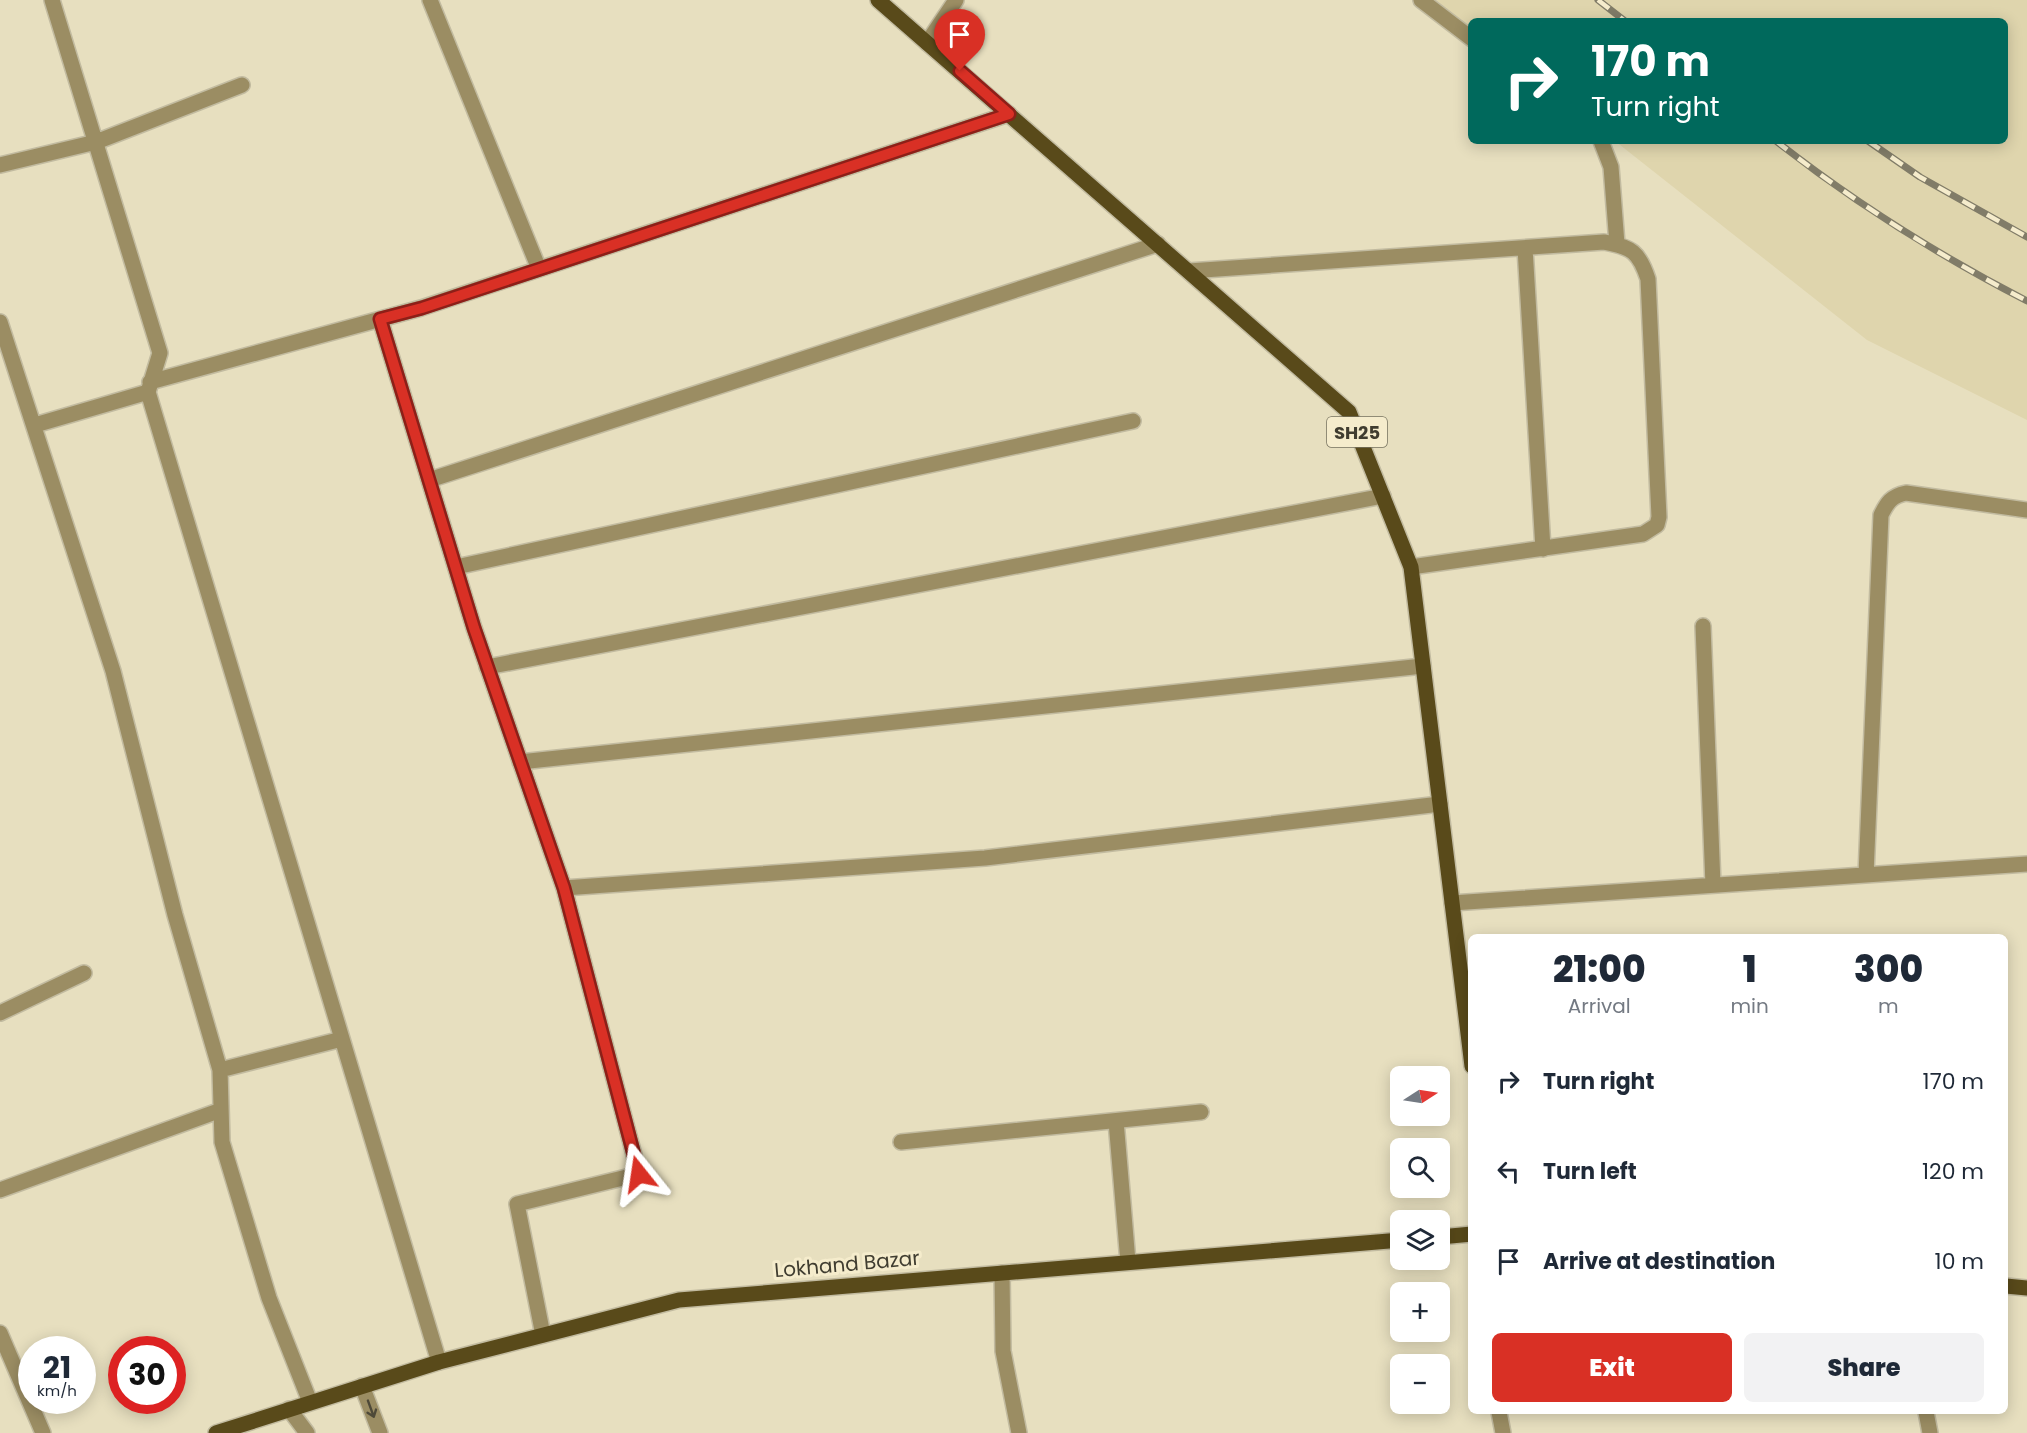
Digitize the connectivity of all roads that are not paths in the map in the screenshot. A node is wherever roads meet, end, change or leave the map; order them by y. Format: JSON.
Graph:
{"nodes":[{"id":1,"x":52,"y":0,"type":"edge"},
{"id":2,"x":430,"y":0,"type":"edge"},
{"id":3,"x":878,"y":0,"type":"edge"},
{"id":4,"x":956,"y":0,"type":"edge"},
{"id":5,"x":1421,"y":0,"type":"edge"},
{"id":6,"x":1468,"y":36,"type":"edge"},
{"id":7,"x":927,"y":43,"type":"junction"},
{"id":8,"x":242,"y":85,"type":"dead end"},
{"id":9,"x":1009,"y":114,"type":"junction"},
{"id":10,"x":96,"y":142,"type":"junction"},
{"id":11,"x":1602,"y":144,"type":"edge"},
{"id":12,"x":0,"y":165,"type":"edge"},
{"id":13,"x":1158,"y":244,"type":"junction"},
{"id":14,"x":1617,"y":244,"type":"junction"},
{"id":15,"x":1525,"y":248,"type":"junction"},
{"id":16,"x":540,"y":269,"type":"junction"},
{"id":17,"x":1189,"y":271,"type":"junction"},
{"id":18,"x":380,"y":319,"type":"junction"},
{"id":19,"x":0,"y":322,"type":"edge"},
{"id":20,"x":7,"y":366,"type":"edge"},
{"id":21,"x":149,"y":387,"type":"junction"},
{"id":22,"x":1133,"y":421,"type":"dead end"},
{"id":23,"x":35,"y":425,"type":"junction"},
{"id":24,"x":429,"y":480,"type":"junction"},
{"id":25,"x":1383,"y":496,"type":"junction"},
{"id":26,"x":2027,"y":510,"type":"edge"},
{"id":27,"x":1543,"y":549,"type":"junction"},
{"id":28,"x":456,"y":567,"type":"junction"},
{"id":29,"x":1411,"y":567,"type":"junction"},
{"id":30,"x":1703,"y":626,"type":"dead end"},
{"id":31,"x":1423,"y":666,"type":"junction"},
{"id":32,"x":487,"y":667,"type":"junction"},
{"id":33,"x":520,"y":762,"type":"junction"},
{"id":34,"x":1440,"y":804,"type":"junction"},
{"id":35,"x":2027,"y":864,"type":"edge"},
{"id":36,"x":1866,"y":875,"type":"junction"},
{"id":37,"x":1713,"y":885,"type":"junction"},
{"id":38,"x":564,"y":888,"type":"junction"},
{"id":39,"x":1452,"y":903,"type":"junction"},
{"id":40,"x":84,"y":973,"type":"dead end"},
{"id":41,"x":0,"y":1013,"type":"edge"},
{"id":42,"x":1468,"y":1033,"type":"edge"},
{"id":43,"x":342,"y":1039,"type":"junction"},
{"id":44,"x":220,"y":1070,"type":"junction"},
{"id":45,"x":221,"y":1110,"type":"junction"},
{"id":46,"x":1201,"y":1112,"type":"dead end"},
{"id":47,"x":1116,"y":1120,"type":"junction"},
{"id":48,"x":901,"y":1142,"type":"dead end"},
{"id":49,"x":0,"y":1190,"type":"edge"},
{"id":50,"x":1450,"y":1236,"type":"edge"},
{"id":51,"x":1468,"y":1237,"type":"edge"},
{"id":52,"x":1390,"y":1241,"type":"edge"},
{"id":53,"x":1128,"y":1262,"type":"junction"},
{"id":54,"x":1002,"y":1273,"type":"junction"},
{"id":55,"x":2008,"y":1286,"type":"edge"},
{"id":56,"x":2027,"y":1288,"type":"edge"},
{"id":57,"x":0,"y":1333,"type":"edge"},
{"id":58,"x":543,"y":1335,"type":"junction"},
{"id":59,"x":439,"y":1362,"type":"junction"},
{"id":60,"x":363,"y":1386,"type":"junction"},
{"id":61,"x":310,"y":1402,"type":"junction"},
{"id":62,"x":289,"y":1409,"type":"junction"},
{"id":63,"x":1499,"y":1414,"type":"edge"},
{"id":64,"x":1926,"y":1414,"type":"edge"},
{"id":65,"x":44,"y":1433,"type":"edge"},
{"id":66,"x":216,"y":1433,"type":"edge"},
{"id":67,"x":307,"y":1433,"type":"edge"},
{"id":68,"x":380,"y":1433,"type":"edge"},
{"id":69,"x":1019,"y":1433,"type":"edge"},
{"id":70,"x":1503,"y":1433,"type":"edge"},
{"id":71,"x":1930,"y":1433,"type":"edge"}],
"edges":[{"from":1,"to":10,"type":"street"},
{"from":2,"to":16,"type":"street"},
{"from":3,"to":7,"type":"main road","number":"SH25"},
{"from":4,"to":7,"type":"street"},
{"from":5,"to":6,"type":"street"},
{"from":7,"to":9,"type":"main road","number":"SH25"},
{"from":8,"to":10,"type":"street"},
{"from":9,"to":13,"type":"main road","number":"SH25"},
{"from":9,"to":16,"type":"street"},
{"from":10,"to":12,"type":"street"},
{"from":10,"to":21,"type":"street"},
{"from":11,"to":14,"type":"street"},
{"from":13,"to":17,"type":"main road","number":"SH25"},
{"from":13,"to":24,"type":"street"},
{"from":14,"to":15,"type":"street"},
{"from":14,"to":27,"type":"street"},
{"from":15,"to":17,"type":"street"},
{"from":15,"to":27,"type":"street"},
{"from":16,"to":18,"type":"street"},
{"from":17,"to":25,"type":"main road","number":"SH25"},
{"from":18,"to":21,"type":"street"},
{"from":18,"to":24,"type":"street"},
{"from":19,"to":20,"type":"street"},
{"from":20,"to":23,"type":"street"},
{"from":21,"to":23,"type":"street"},
{"from":21,"to":43,"type":"street"},
{"from":22,"to":28,"type":"street"},
{"from":23,"to":44,"type":"street"},
{"from":24,"to":28,"type":"street"},
{"from":25,"to":29,"type":"main road","number":"SH25"},
{"from":25,"to":32,"type":"street"},
{"from":26,"to":36,"type":"street"},
{"from":27,"to":29,"type":"street"},
{"from":28,"to":32,"type":"street"},
{"from":29,"to":31,"type":"main road","number":"SH25"},
{"from":30,"to":37,"type":"street"},
{"from":31,"to":33,"type":"street"},
{"from":31,"to":34,"type":"main road","number":"SH25"},
{"from":32,"to":33,"type":"street"},
{"from":33,"to":38,"type":"street"},
{"from":34,"to":38,"type":"street"},
{"from":34,"to":39,"type":"main road","number":"SH25"},
{"from":35,"to":36,"type":"street"},
{"from":36,"to":37,"type":"street"},
{"from":37,"to":39,"type":"street"},
{"from":38,"to":58,"type":"street"},
{"from":39,"to":42,"type":"main road","number":"SH25"},
{"from":40,"to":41,"type":"street"},
{"from":43,"to":44,"type":"street"},
{"from":43,"to":59,"type":"street"},
{"from":44,"to":45,"type":"street"},
{"from":45,"to":49,"type":"street"},
{"from":45,"to":61,"type":"street"},
{"from":46,"to":47,"type":"street"},
{"from":47,"to":48,"type":"street"},
{"from":47,"to":53,"type":"street"},
{"from":50,"to":51,"type":"main road"},
{"from":52,"to":53,"type":"main road","name":"Lokhand Bazar"},
{"from":53,"to":54,"type":"main road","name":"Lokhand Bazar"},
{"from":54,"to":58,"type":"main road","name":"Lokhand Bazar"},
{"from":54,"to":69,"type":"street"},
{"from":55,"to":56,"type":"main road"},
{"from":57,"to":65,"type":"street"},
{"from":58,"to":59,"type":"main road","name":"Lokhand Bazar"},
{"from":59,"to":60,"type":"main road","name":"Lokhand Bazar"},
{"from":60,"to":61,"type":"main road","name":"Lokhand Bazar"},
{"from":60,"to":68,"type":"street","one_way":true},
{"from":61,"to":62,"type":"main road","name":"Lokhand Bazar"},
{"from":62,"to":66,"type":"main road","name":"Lokhand Bazar"},
{"from":62,"to":67,"type":"street"},
{"from":63,"to":70,"type":"street"},
{"from":64,"to":71,"type":"street"}]}
